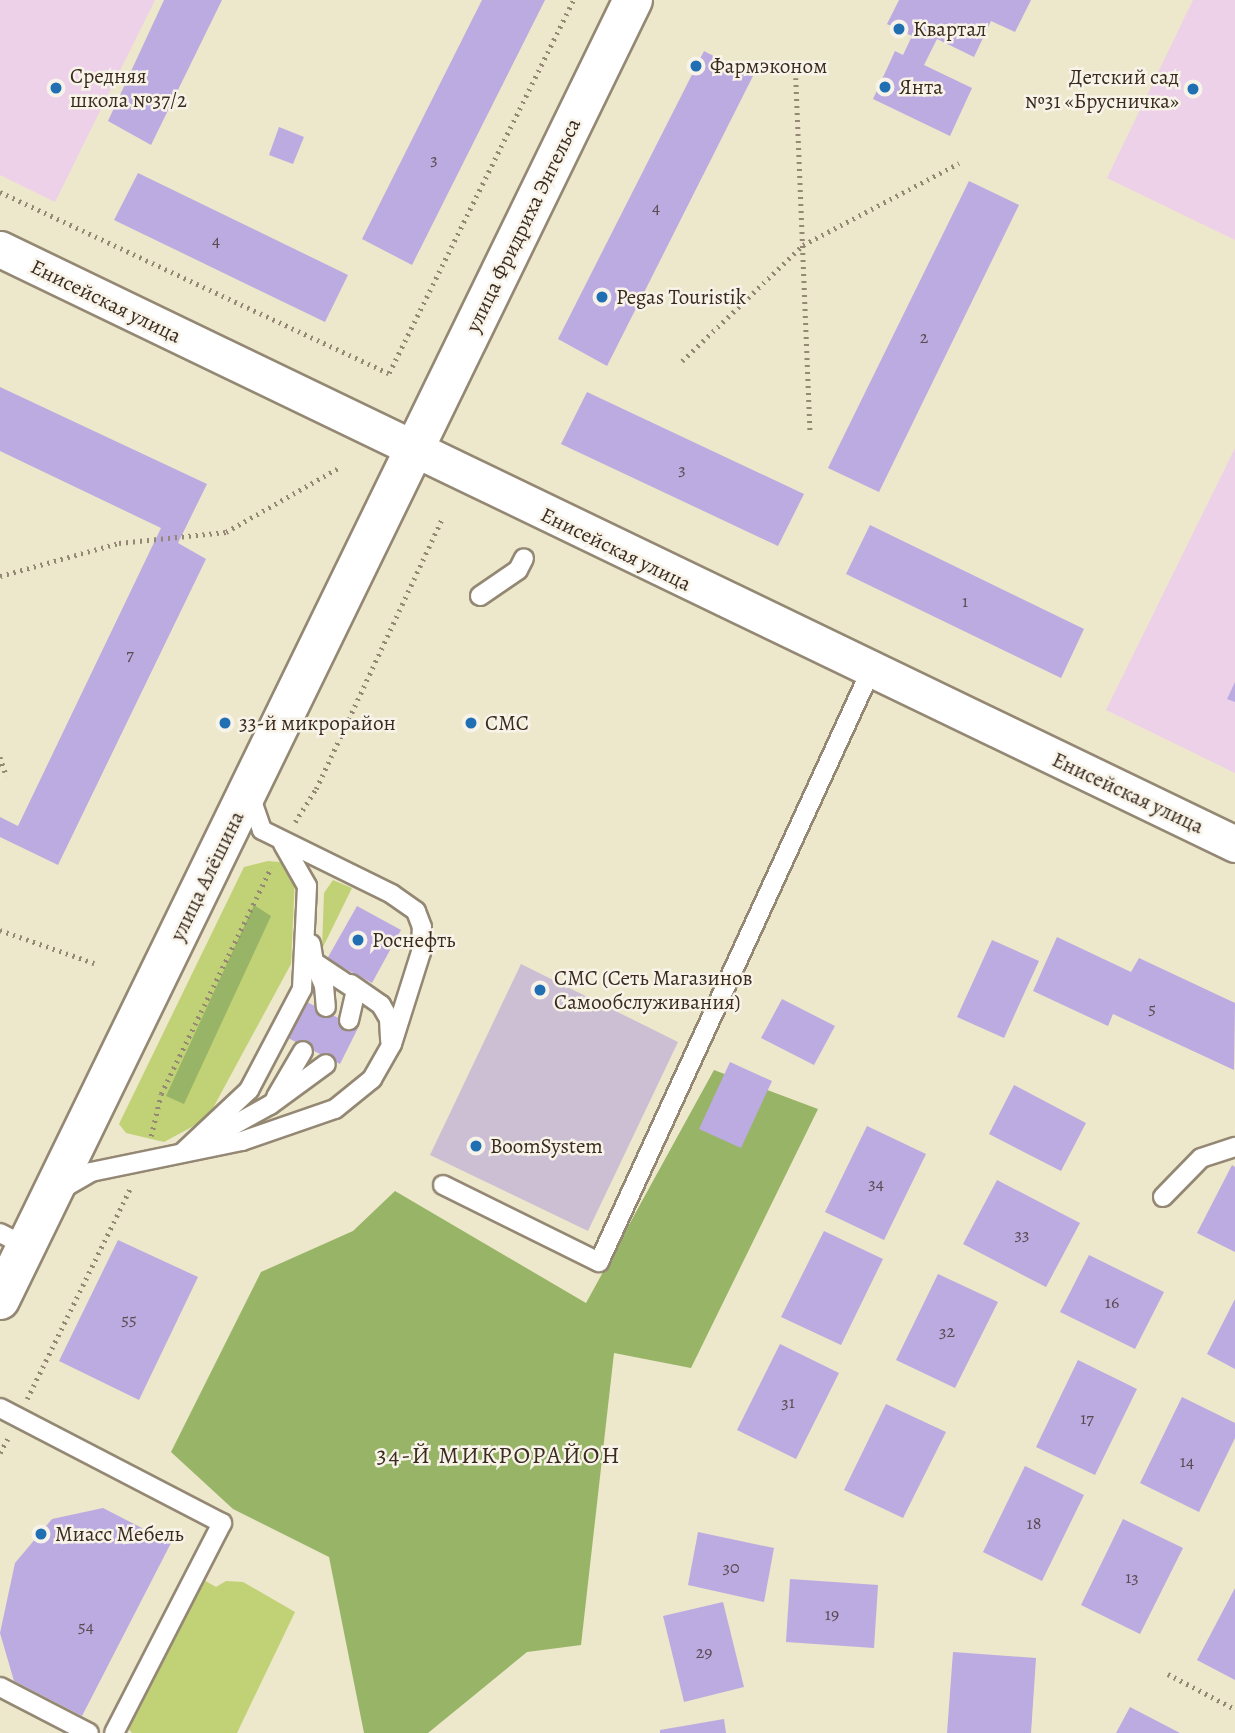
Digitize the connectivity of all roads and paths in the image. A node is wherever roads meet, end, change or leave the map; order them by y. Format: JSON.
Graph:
{"nodes":[{"id":1,"x":573,"y":0,"type":"edge"},
{"id":2,"x":633,"y":0,"type":"edge"},
{"id":3,"x":796,"y":78,"type":"dead end"},
{"id":4,"x":959,"y":163,"type":"dead end"},
{"id":5,"x":0,"y":192,"type":"edge"},
{"id":6,"x":803,"y":245,"type":"junction"},
{"id":7,"x":0,"y":249,"type":"edge"},
{"id":8,"x":682,"y":361,"type":"dead end"},
{"id":9,"x":810,"y":434,"type":"dead end"},
{"id":10,"x":413,"y":451,"type":"junction"},
{"id":11,"x":338,"y":468,"type":"dead end"},
{"id":12,"x":442,"y":519,"type":"dead end"},
{"id":13,"x":524,"y":558,"type":"dead end"},
{"id":14,"x":0,"y":576,"type":"edge"},
{"id":15,"x":480,"y":596,"type":"dead end"},
{"id":16,"x":871,"y":670,"type":"junction"},
{"id":17,"x":0,"y":757,"type":"edge"},
{"id":18,"x":8,"y":777,"type":"dead end"},
{"id":19,"x":249,"y":791,"type":"junction"},
{"id":20,"x":297,"y":818,"type":"dead end"},
{"id":21,"x":283,"y":844,"type":"junction"},
{"id":22,"x":1235,"y":844,"type":"edge"},
{"id":23,"x":307,"y":924,"type":"junction"},
{"id":24,"x":0,"y":929,"type":"edge"},
{"id":25,"x":314,"y":962,"type":"junction"},
{"id":26,"x":94,"y":963,"type":"dead end"},
{"id":27,"x":351,"y":984,"type":"junction"},
{"id":28,"x":326,"y":1007,"type":"dead end"},
{"id":29,"x":349,"y":1020,"type":"dead end"},
{"id":30,"x":303,"y":1051,"type":"dead end"},
{"id":31,"x":388,"y":1051,"type":"junction"},
{"id":32,"x":326,"y":1064,"type":"dead end"},
{"id":33,"x":270,"y":1105,"type":"junction"},
{"id":34,"x":1235,"y":1147,"type":"edge"},
{"id":35,"x":183,"y":1152,"type":"junction"},
{"id":36,"x":443,"y":1185,"type":"dead end"},
{"id":37,"x":1163,"y":1197,"type":"dead end"},
{"id":38,"x":23,"y":1231,"type":"edge"},
{"id":39,"x":0,"y":1300,"type":"edge"},
{"id":40,"x":0,"y":1408,"type":"edge"},
{"id":41,"x":1168,"y":1674,"type":"dead end"},
{"id":42,"x":0,"y":1687,"type":"edge"},
{"id":43,"x":1235,"y":1709,"type":"edge"},
{"id":44,"x":89,"y":1733,"type":"edge"},
{"id":45,"x":114,"y":1733,"type":"edge"}],
"edges":[{"from":1,"to":5,"type":"path"},
{"from":2,"to":10,"type":"street","name":"улица Фридриха Энгельса"},
{"from":3,"to":6,"type":"path"},
{"from":4,"to":6,"type":"path"},
{"from":6,"to":8,"type":"path"},
{"from":6,"to":9,"type":"path"},
{"from":7,"to":10,"type":"street","name":"Енисейская улица"},
{"from":10,"to":16,"type":"street","name":"Енисейская улица"},
{"from":10,"to":19,"type":"street","name":"улица Алёшина"},
{"from":11,"to":14,"type":"path"},
{"from":12,"to":20,"type":"path"},
{"from":13,"to":15,"type":"lane"},
{"from":16,"to":22,"type":"street","name":"Енисейская улица"},
{"from":16,"to":36,"type":"lane"},
{"from":17,"to":18,"type":"path"},
{"from":19,"to":21,"type":"lane"},
{"from":19,"to":38,"type":"street","name":"улица Алёшина"},
{"from":21,"to":23,"type":"lane"},
{"from":21,"to":31,"type":"lane"},
{"from":23,"to":25,"type":"lane"},
{"from":23,"to":35,"type":"lane"},
{"from":24,"to":26,"type":"path"},
{"from":25,"to":27,"type":"lane"},
{"from":25,"to":28,"type":"lane"},
{"from":27,"to":29,"type":"lane"},
{"from":27,"to":31,"type":"lane"},
{"from":30,"to":33,"type":"lane"},
{"from":31,"to":35,"type":"lane"},
{"from":32,"to":33,"type":"lane"},
{"from":33,"to":35,"type":"lane"},
{"from":34,"to":37,"type":"lane"},
{"from":35,"to":38,"type":"lane"},
{"from":38,"to":39,"type":"street","name":"улица Алёшина"},
{"from":40,"to":45,"type":"lane"},
{"from":41,"to":43,"type":"path"},
{"from":42,"to":44,"type":"lane"}]}
